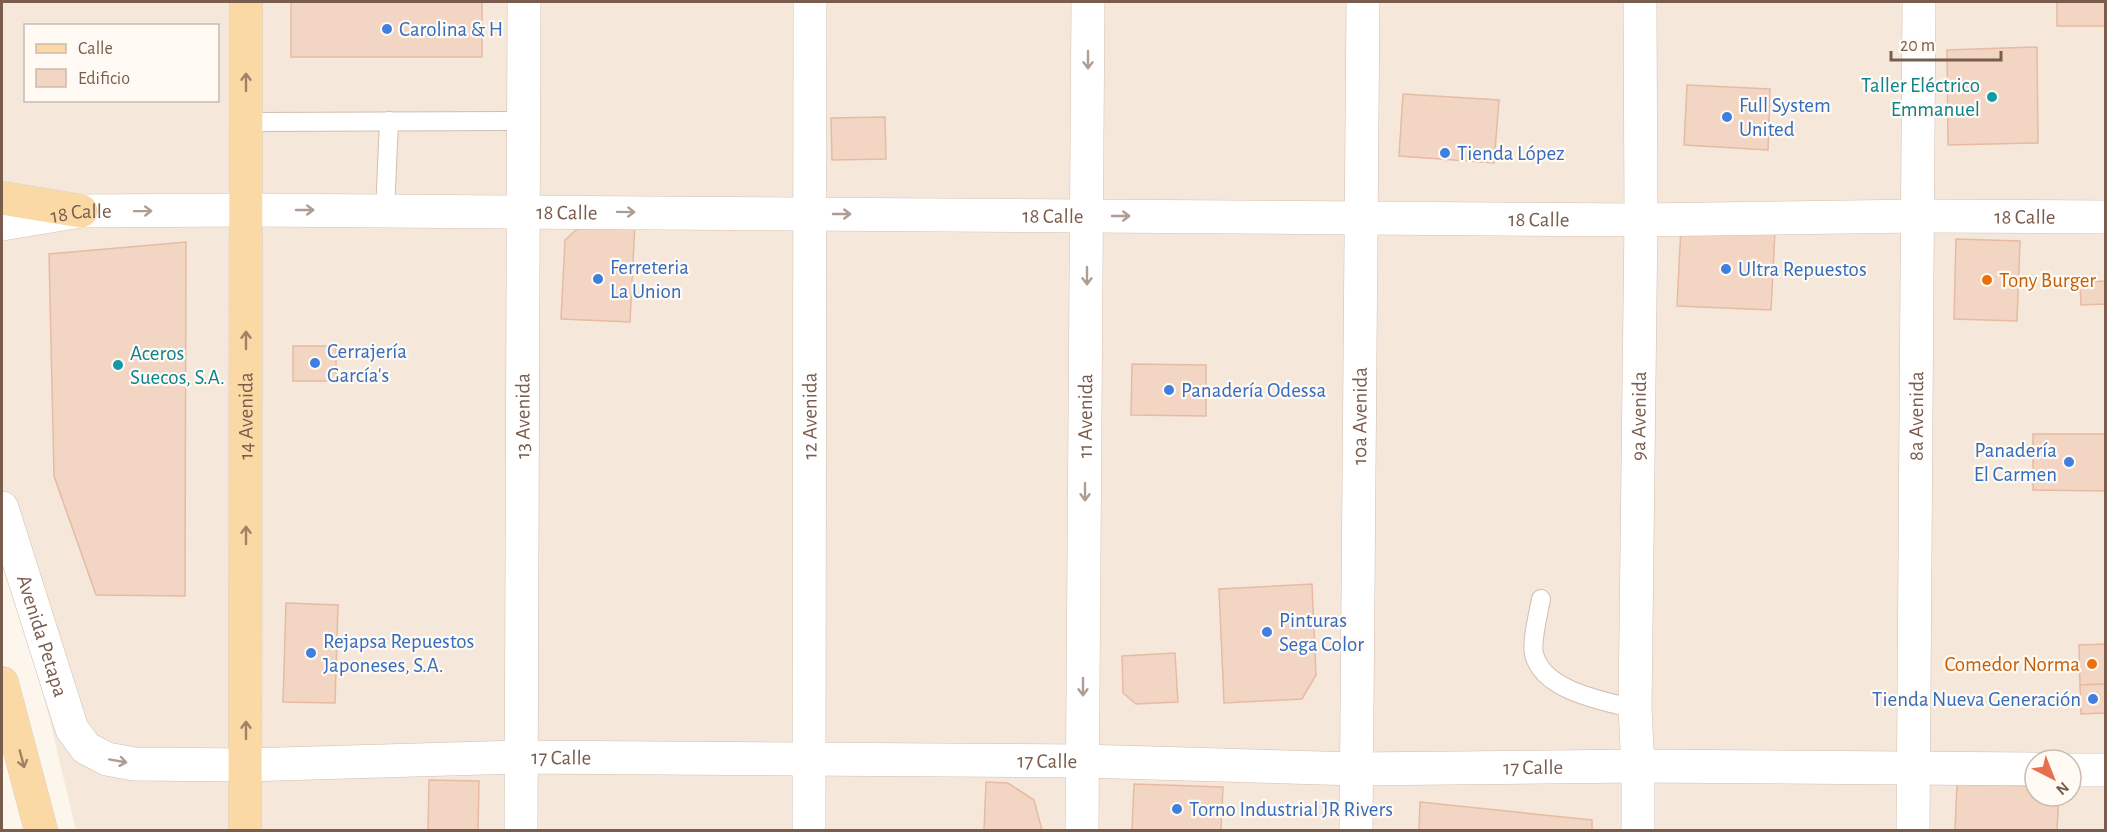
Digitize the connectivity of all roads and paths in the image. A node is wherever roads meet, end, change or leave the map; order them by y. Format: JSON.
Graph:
{"nodes":[{"id":1,"x":246,"y":2,"type":"edge"},
{"id":2,"x":524,"y":2,"type":"edge"},
{"id":3,"x":810,"y":2,"type":"edge"},
{"id":4,"x":1088,"y":2,"type":"edge"},
{"id":5,"x":1363,"y":2,"type":"edge"},
{"id":6,"x":1640,"y":2,"type":"edge"},
{"id":7,"x":1919,"y":2,"type":"edge"},
{"id":8,"x":389,"y":121,"type":"junction"},
{"id":9,"x":246,"y":122,"type":"junction"},
{"id":10,"x":524,"y":122,"type":"junction"},
{"id":11,"x":2,"y":198,"type":"edge"},
{"id":12,"x":246,"y":210,"type":"junction"},
{"id":13,"x":81,"y":211,"type":"junction"},
{"id":14,"x":385,"y":211,"type":"junction"},
{"id":15,"x":523,"y":211,"type":"junction"},
{"id":16,"x":810,"y":214,"type":"junction"},
{"id":17,"x":1087,"y":216,"type":"junction"},
{"id":18,"x":1919,"y":216,"type":"junction"},
{"id":19,"x":1361,"y":218,"type":"junction"},
{"id":20,"x":2106,"y":218,"type":"edge"},
{"id":21,"x":1641,"y":220,"type":"junction"},
{"id":22,"x":2,"y":224,"type":"edge"},
{"id":23,"x":2,"y":508,"type":"edge"},
{"id":24,"x":1541,"y":599,"type":"dead end"},
{"id":25,"x":2,"y":683,"type":"edge"},
{"id":26,"x":1635,"y":709,"type":"junction"},
{"id":27,"x":6,"y":716,"type":"edge"},
{"id":28,"x":72,"y":729,"type":"joint"},
{"id":29,"x":522,"y":757,"type":"junction"},
{"id":30,"x":809,"y":759,"type":"junction"},
{"id":31,"x":1083,"y":761,"type":"junction"},
{"id":32,"x":246,"y":765,"type":"junction"},
{"id":33,"x":1638,"y":766,"type":"junction"},
{"id":34,"x":1914,"y":768,"type":"junction"},
{"id":35,"x":1356,"y":769,"type":"junction"},
{"id":36,"x":2023,"y":770,"type":"edge"},
{"id":37,"x":2083,"y":770,"type":"edge"},
{"id":38,"x":2106,"y":770,"type":"edge"},
{"id":39,"x":41,"y":831,"type":"edge"},
{"id":40,"x":245,"y":831,"type":"edge"},
{"id":41,"x":521,"y":831,"type":"edge"},
{"id":42,"x":809,"y":831,"type":"edge"},
{"id":43,"x":1082,"y":831,"type":"edge"},
{"id":44,"x":1356,"y":831,"type":"edge"},
{"id":45,"x":1638,"y":831,"type":"edge"},
{"id":46,"x":1913,"y":831,"type":"edge"}],
"edges":[{"from":9,"to":1,"type":"main road","name":"14 Avenida","one_way":true},
{"from":2,"to":10,"type":"street","name":"13 Avenida"},
{"from":3,"to":16,"type":"street","name":"12 Avenida"},
{"from":4,"to":17,"type":"street","name":"11 Avenida","one_way":true},
{"from":5,"to":19,"type":"street","name":"10a Avenida"},
{"from":6,"to":21,"type":"street","name":"9a Avenida"},
{"from":7,"to":18,"type":"street","name":"8a Avenida"},
{"from":8,"to":9,"type":"lane"},
{"from":8,"to":10,"type":"lane"},
{"from":8,"to":14,"type":"lane"},
{"from":9,"to":12,"type":"main road","name":"14 Avenida"},
{"from":10,"to":15,"type":"street","name":"13 Avenida"},
{"from":11,"to":13,"type":"main road"},
{"from":13,"to":12,"type":"street","name":"18 Calle","one_way":true},
{"from":12,"to":14,"type":"street","name":"18 Calle","one_way":true},
{"from":32,"to":12,"type":"main road","name":"14 Avenida","one_way":true},
{"from":13,"to":22,"type":"street","name":"18 Calle"},
{"from":14,"to":15,"type":"street","name":"18 Calle"},
{"from":15,"to":16,"type":"street","name":"18 Calle","one_way":true},
{"from":15,"to":29,"type":"street","name":"13 Avenida"},
{"from":16,"to":17,"type":"street","name":"18 Calle","one_way":true},
{"from":16,"to":30,"type":"street","name":"12 Avenida"},
{"from":17,"to":19,"type":"street","name":"18 Calle","one_way":true},
{"from":17,"to":31,"type":"street","name":"11 Avenida","one_way":true},
{"from":18,"to":20,"type":"street","name":"18 Calle"},
{"from":18,"to":21,"type":"street","name":"18 Calle"},
{"from":18,"to":34,"type":"street","name":"8a Avenida"},
{"from":19,"to":21,"type":"street","name":"18 Calle"},
{"from":19,"to":35,"type":"street","name":"10a Avenida"},
{"from":21,"to":26,"type":"street","name":"9a Avenida"},
{"from":23,"to":28,"type":"street","name":"Avenida Petapa"},
{"from":24,"to":26,"type":"lane"},
{"from":25,"to":27,"type":"main road"},
{"from":26,"to":33,"type":"street","name":"9a Avenida"},
{"from":27,"to":39,"type":"main road","one_way":true},
{"from":28,"to":32,"type":"street","name":"17 Calle","one_way":true},
{"from":29,"to":30,"type":"street","name":"17 Calle"},
{"from":29,"to":32,"type":"street","name":"17 Calle"},
{"from":29,"to":41,"type":"street","name":"13 Avenida"},
{"from":30,"to":31,"type":"street","name":"17 Calle"},
{"from":30,"to":42,"type":"street","name":"12 Avenida"},
{"from":31,"to":35,"type":"street","name":"17 Calle"},
{"from":31,"to":43,"type":"street","name":"11 Avenida"},
{"from":32,"to":40,"type":"main road","name":"14 Avenida"},
{"from":33,"to":34,"type":"street","name":"17 Calle"},
{"from":33,"to":35,"type":"street","name":"17 Calle"},
{"from":33,"to":45,"type":"street","name":"9a Avenida"},
{"from":34,"to":36,"type":"street","name":"17 Calle"},
{"from":34,"to":46,"type":"street","name":"8a Avenida"},
{"from":35,"to":44,"type":"street","name":"10a Avenida"},
{"from":37,"to":38,"type":"street"}]}
